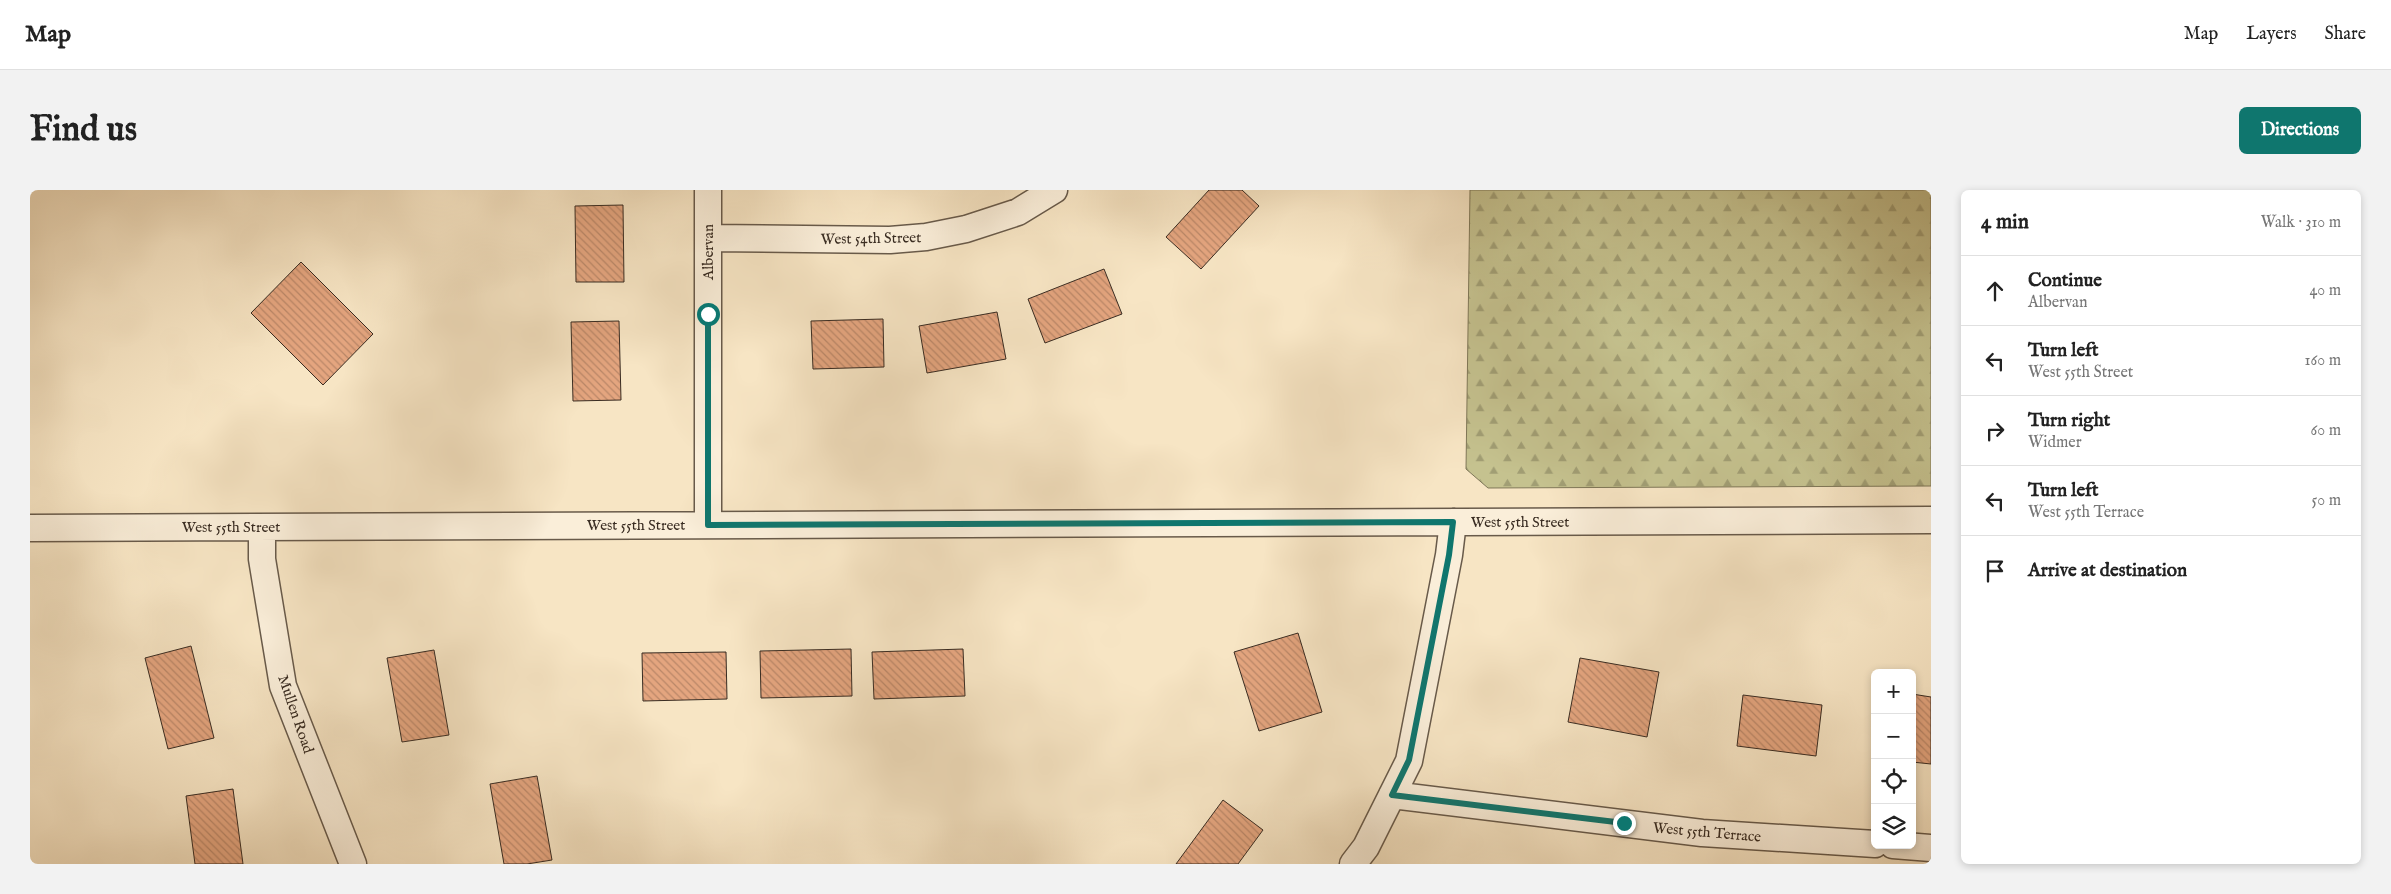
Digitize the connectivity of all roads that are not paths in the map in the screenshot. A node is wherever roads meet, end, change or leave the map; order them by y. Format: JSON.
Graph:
{"nodes":[{"id":1,"x":708,"y":190,"type":"edge"},
{"id":2,"x":1054,"y":190,"type":"edge"},
{"id":3,"x":708,"y":238,"type":"junction"},
{"id":4,"x":1931,"y":520,"type":"edge"},
{"id":5,"x":1453,"y":522,"type":"junction"},
{"id":6,"x":708,"y":525,"type":"junction"},
{"id":7,"x":262,"y":527,"type":"junction"},
{"id":8,"x":30,"y":528,"type":"edge"},
{"id":9,"x":1392,"y":795,"type":"junction"},
{"id":10,"x":1871,"y":844,"type":"edge"},
{"id":11,"x":1916,"y":847,"type":"edge"},
{"id":12,"x":1931,"y":848,"type":"edge"},
{"id":13,"x":353,"y":864,"type":"edge"},
{"id":14,"x":1353,"y":864,"type":"edge"}],
"edges":[{"from":1,"to":3,"type":"street","name":"Albervan"},
{"from":2,"to":3,"type":"street","name":"West 54th Street"},
{"from":3,"to":6,"type":"street","name":"Albervan"},
{"from":4,"to":5,"type":"street","name":"West 55th Street"},
{"from":5,"to":6,"type":"street","name":"West 55th Street"},
{"from":5,"to":9,"type":"street"},
{"from":6,"to":7,"type":"street","name":"West 55th Street"},
{"from":7,"to":8,"type":"street","name":"West 55th Street"},
{"from":7,"to":13,"type":"street","name":"Mullen Road"},
{"from":9,"to":10,"type":"street","name":"West 55th Terrace"},
{"from":9,"to":14,"type":"street"},
{"from":11,"to":12,"type":"street"}]}
